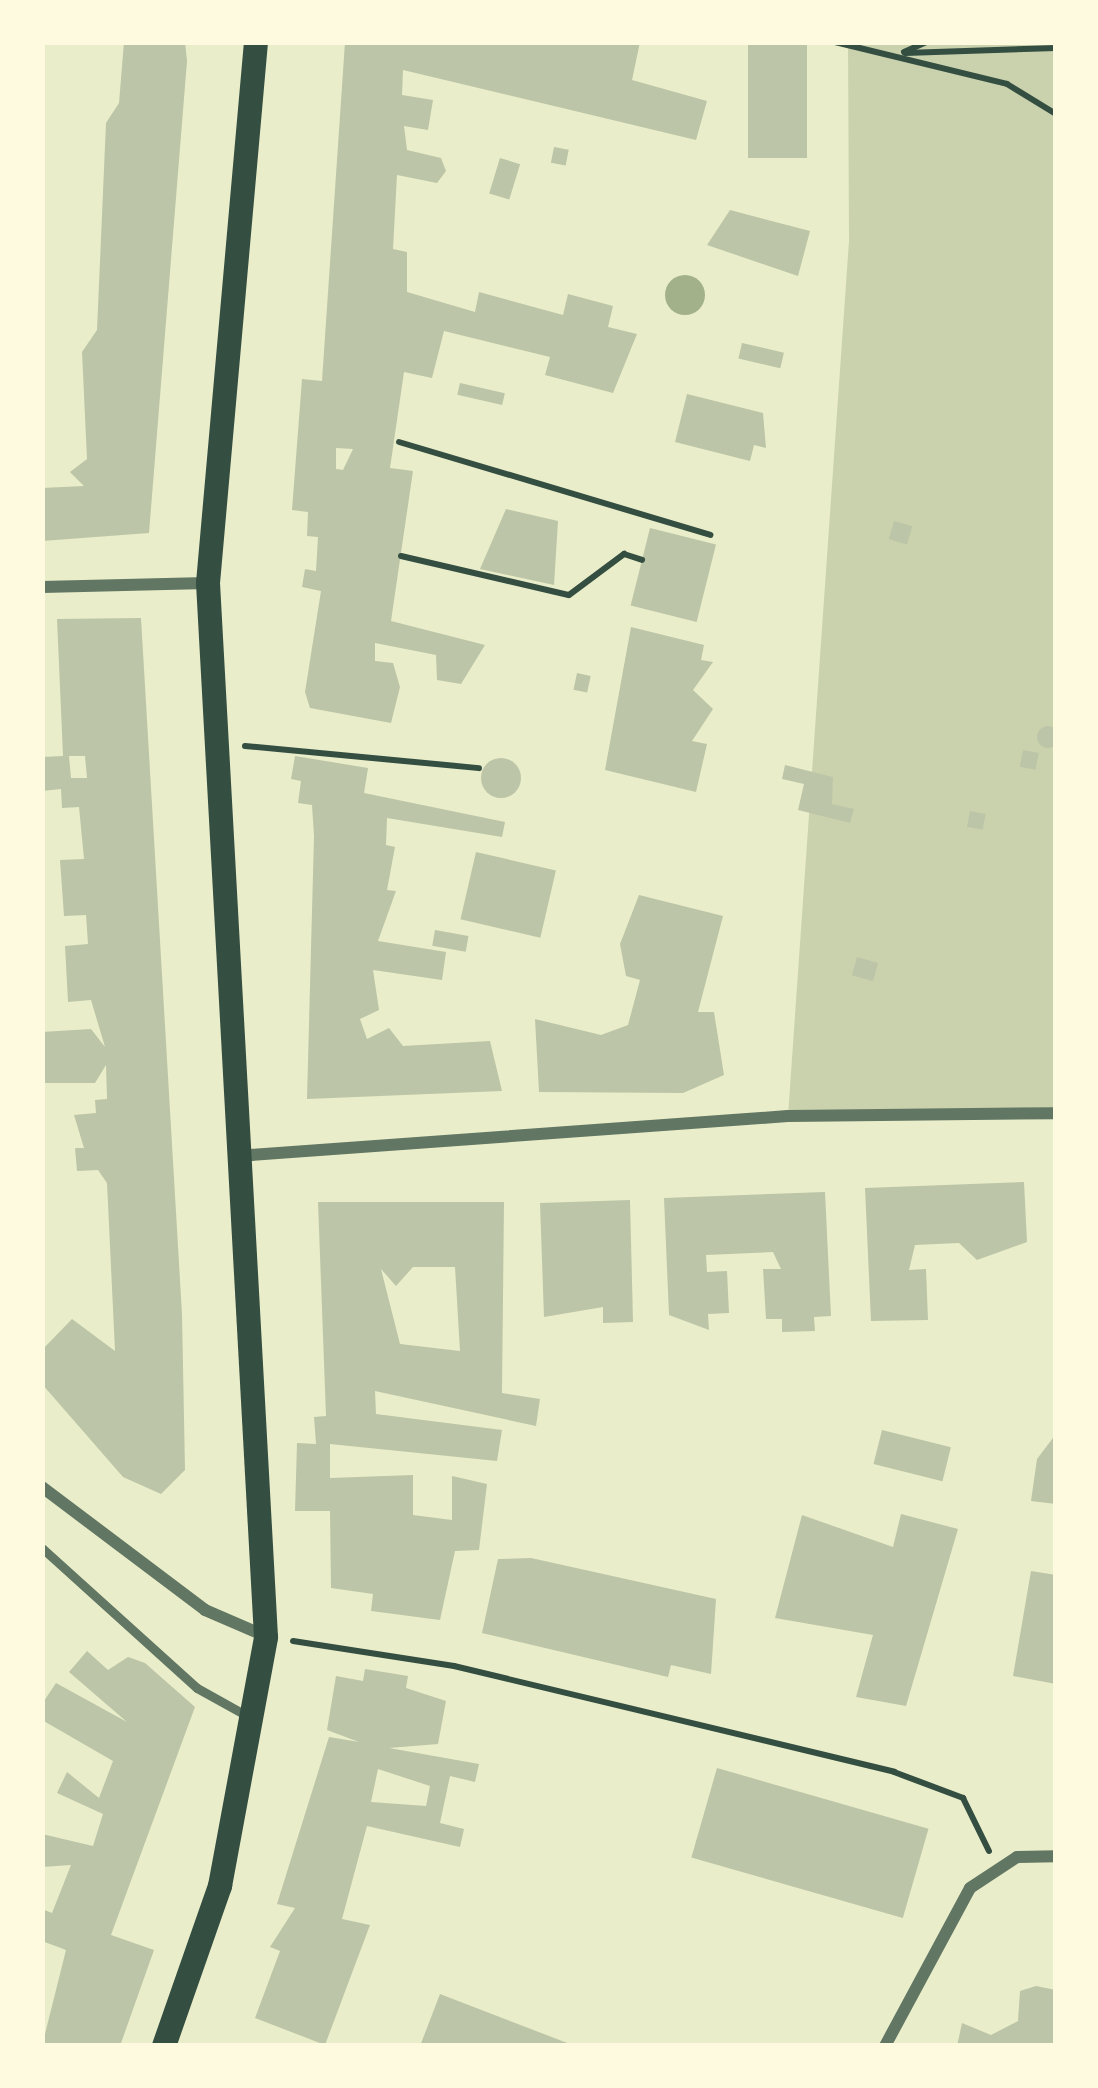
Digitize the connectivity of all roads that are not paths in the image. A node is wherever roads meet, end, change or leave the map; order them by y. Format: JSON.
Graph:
{"nodes":[{"id":1,"x":256,"y":42,"type":"edge"},
{"id":2,"x":208,"y":583,"type":"junction"},
{"id":3,"x":42,"y":586,"type":"edge"},
{"id":4,"x":1056,"y":1113,"type":"edge"},
{"id":5,"x":237,"y":1156,"type":"junction"},
{"id":6,"x":42,"y":1487,"type":"edge"},
{"id":7,"x":42,"y":1548,"type":"edge"},
{"id":8,"x":266,"y":1637,"type":"junction"},
{"id":9,"x":258,"y":1721,"type":"junction"},
{"id":10,"x":1056,"y":1856,"type":"edge"},
{"id":11,"x":164,"y":2046,"type":"edge"},
{"id":12,"x":885,"y":2046,"type":"edge"}],
"edges":[{"from":1,"to":2,"type":"main road"},
{"from":2,"to":3,"type":"street"},
{"from":2,"to":5,"type":"main road"},
{"from":4,"to":5,"type":"street"},
{"from":5,"to":8,"type":"main road"},
{"from":6,"to":8,"type":"street"},
{"from":7,"to":9,"type":"lane"},
{"from":8,"to":9,"type":"main road"},
{"from":9,"to":11,"type":"main road"},
{"from":10,"to":12,"type":"street"}]}
